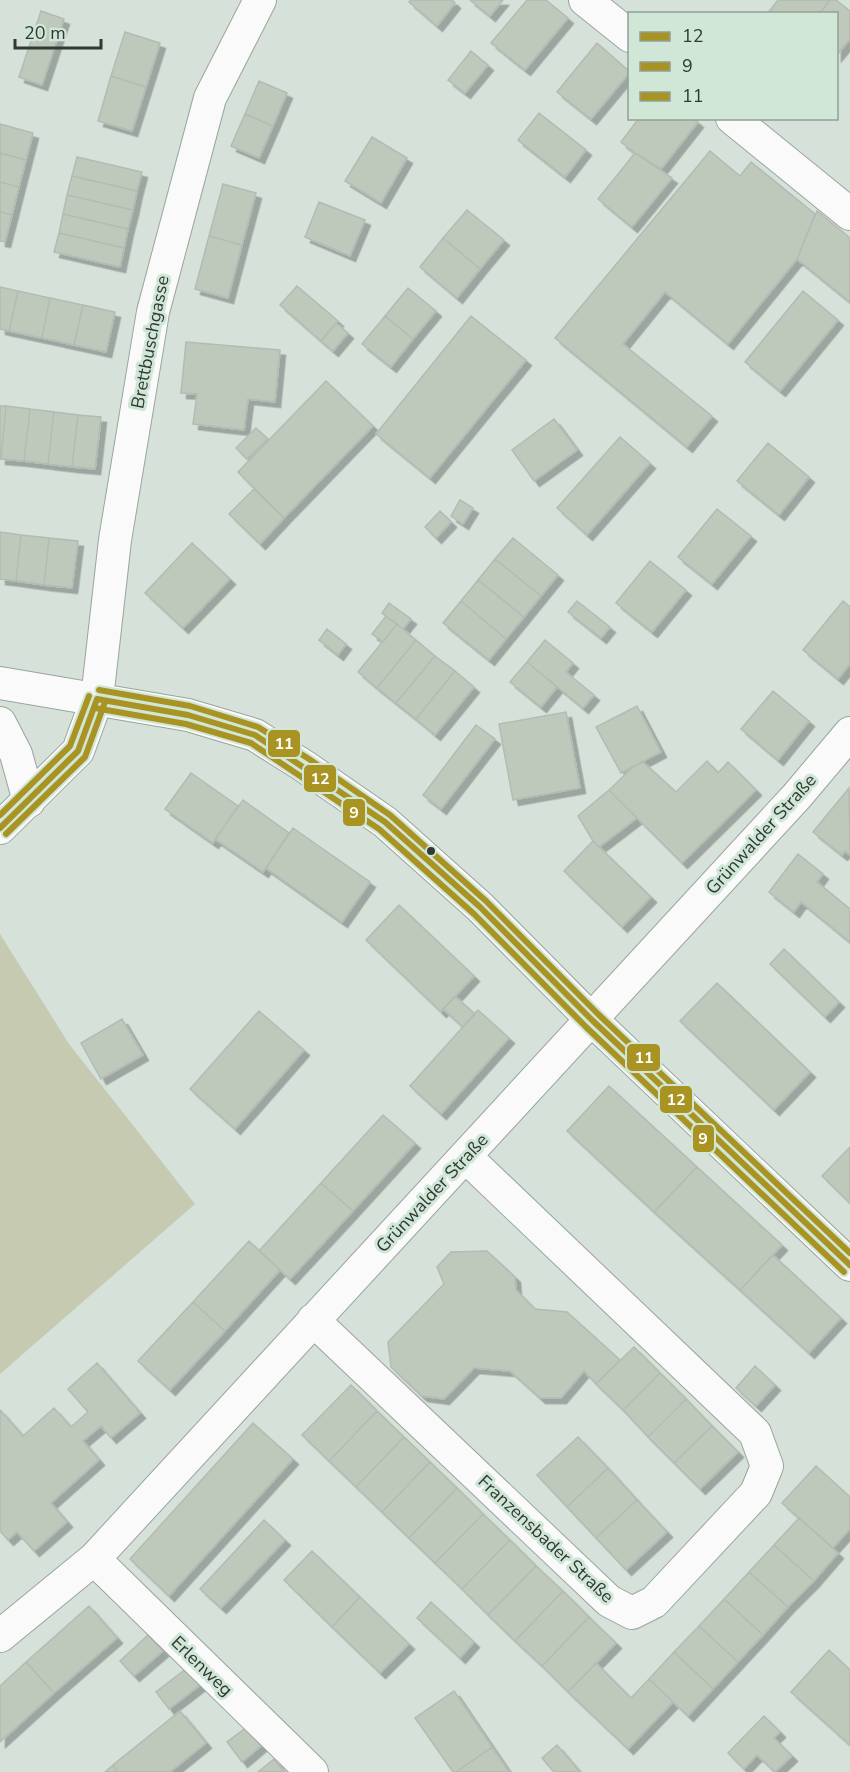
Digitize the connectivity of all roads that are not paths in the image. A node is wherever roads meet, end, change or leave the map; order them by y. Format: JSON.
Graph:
{"nodes":[{"id":1,"x":260,"y":0,"type":"edge"},
{"id":2,"x":585,"y":0,"type":"edge"},
{"id":3,"x":628,"y":34,"type":"edge"},
{"id":4,"x":734,"y":120,"type":"edge"},
{"id":5,"x":850,"y":214,"type":"edge"},
{"id":6,"x":0,"y":683,"type":"edge"},
{"id":7,"x":97,"y":699,"type":"junction"},
{"id":8,"x":0,"y":723,"type":"edge"},
{"id":9,"x":850,"y":734,"type":"edge"},
{"id":10,"x":29,"y":801,"type":"junction"},
{"id":11,"x":0,"y":828,"type":"edge"},
{"id":12,"x":592,"y":1020,"type":"junction"},
{"id":13,"x":466,"y":1157,"type":"junction"},
{"id":14,"x":850,"y":1265,"type":"edge"},
{"id":15,"x":313,"y":1320,"type":"junction"},
{"id":16,"x":94,"y":1559,"type":"junction"},
{"id":17,"x":0,"y":1636,"type":"edge"},
{"id":18,"x":312,"y":1772,"type":"edge"}],
"edges":[{"from":1,"to":7,"type":"street","name":"Brettbuschgasse"},
{"from":2,"to":3,"type":"street"},
{"from":4,"to":5,"type":"street"},
{"from":6,"to":7,"type":"street"},
{"from":7,"to":10,"type":"street","name":"Brettbuschgasse"},
{"from":7,"to":12,"type":"street"},
{"from":8,"to":10,"type":"street"},
{"from":9,"to":12,"type":"street","name":"Grünwalder Straße"},
{"from":10,"to":11,"type":"street","name":"Brettbuschgasse"},
{"from":12,"to":13,"type":"street","name":"Grünwalder Straße"},
{"from":12,"to":14,"type":"street"},
{"from":13,"to":15,"type":"street","name":"Grünwalder Straße"},
{"from":13,"to":15,"type":"street","name":"Franzensbader Straße"},
{"from":15,"to":16,"type":"street","name":"Grünwalder Straße"},
{"from":16,"to":17,"type":"street","name":"Grünwalder Straße"},
{"from":16,"to":18,"type":"street","name":"Erlenweg"}]}
